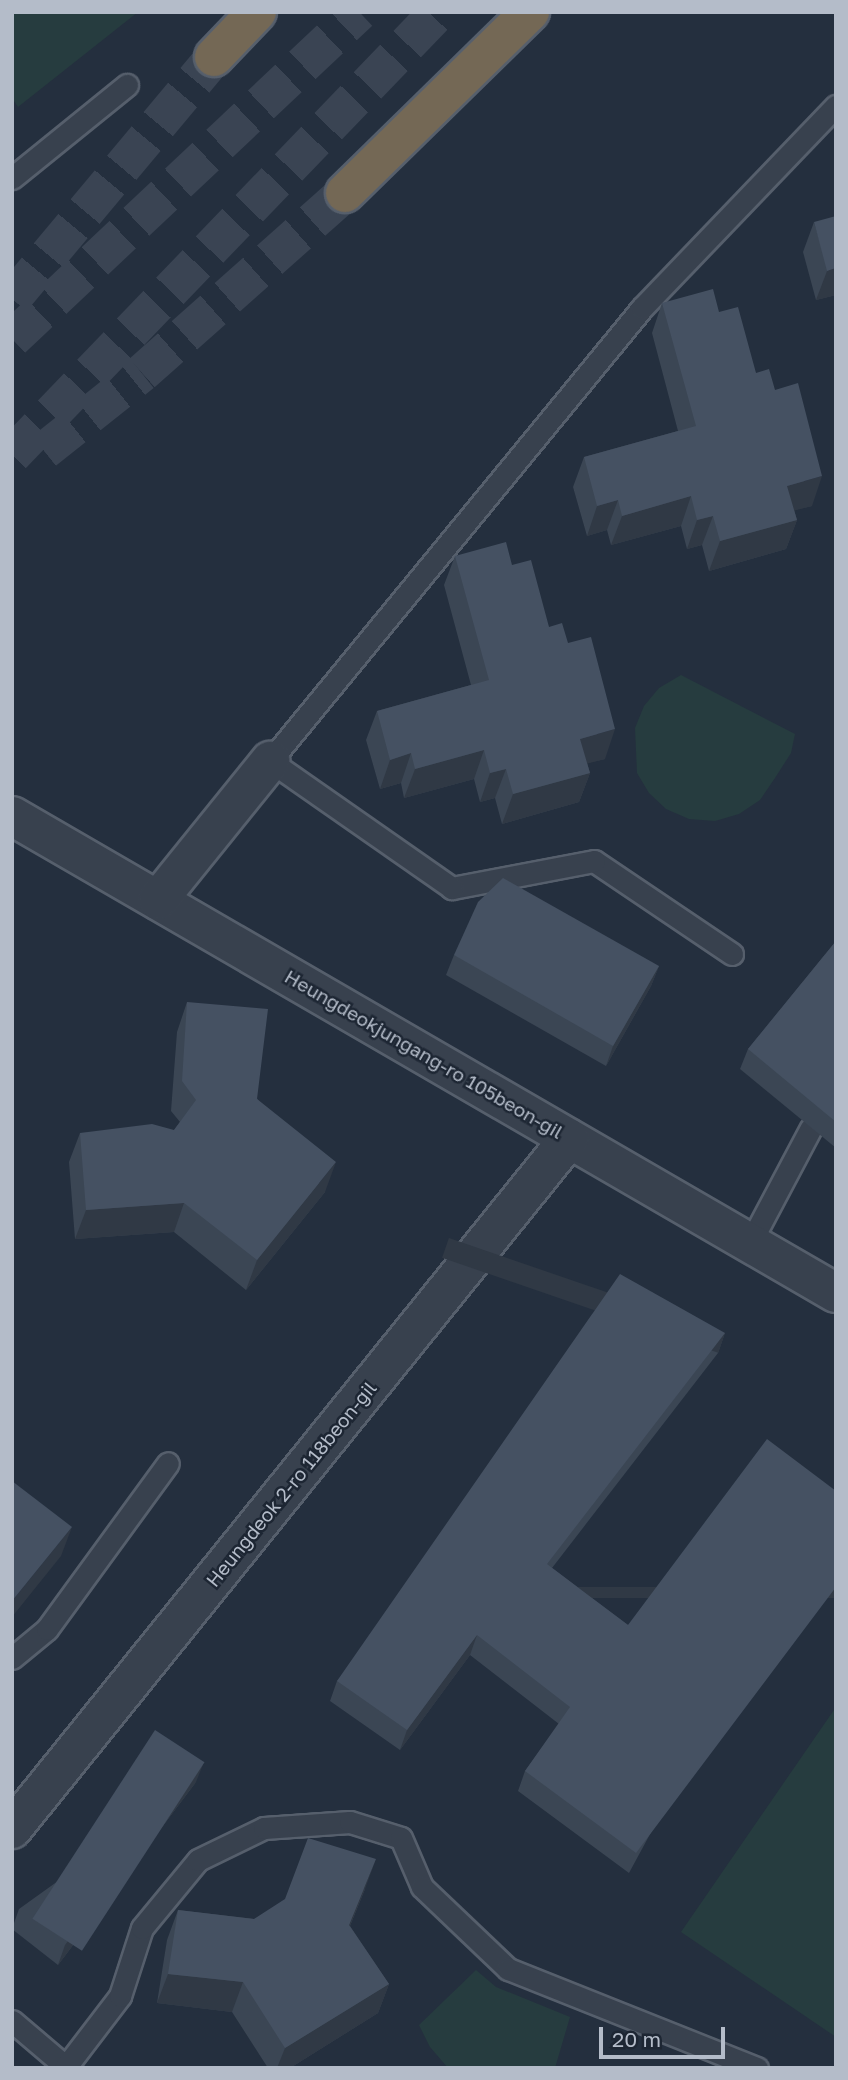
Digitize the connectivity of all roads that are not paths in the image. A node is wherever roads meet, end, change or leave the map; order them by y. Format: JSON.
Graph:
{"nodes":[{"id":1,"x":257,"y":12,"type":"edge"},
{"id":2,"x":530,"y":12,"type":"edge"},
{"id":3,"x":214,"y":57,"type":"tunnel mouth"},
{"id":4,"x":127,"y":85,"type":"dead end"},
{"id":5,"x":836,"y":106,"type":"edge"},
{"id":6,"x":12,"y":178,"type":"edge"},
{"id":7,"x":345,"y":193,"type":"tunnel mouth"},
{"id":8,"x":270,"y":761,"type":"junction"},
{"id":9,"x":12,"y":816,"type":"edge"},
{"id":10,"x":158,"y":900,"type":"junction"},
{"id":11,"x":732,"y":954,"type":"dead end"},
{"id":12,"x":811,"y":1128,"type":"edge"},
{"id":13,"x":569,"y":1139,"type":"junction"},
{"id":14,"x":750,"y":1243,"type":"junction"},
{"id":15,"x":836,"y":1293,"type":"edge"},
{"id":16,"x":168,"y":1463,"type":"dead end"},
{"id":17,"x":12,"y":1658,"type":"edge"},
{"id":18,"x":12,"y":1829,"type":"edge"},
{"id":19,"x":12,"y":2021,"type":"edge"},
{"id":20,"x":66,"y":2068,"type":"edge"},
{"id":21,"x":757,"y":2068,"type":"edge"}],
"edges":[{"from":1,"to":3,"type":"highway"},
{"from":2,"to":7,"type":"highway"},
{"from":4,"to":6,"type":"lane"},
{"from":5,"to":8,"type":"lane"},
{"from":8,"to":10,"type":"street"},
{"from":8,"to":11,"type":"lane"},
{"from":9,"to":10,"type":"street","name":"Heungdeokjungang-ro 105beon-gil"},
{"from":10,"to":13,"type":"street","name":"Heungdeokjungang-ro 105beon-gil"},
{"from":12,"to":14,"type":"lane"},
{"from":13,"to":14,"type":"street","name":"Heungdeokjungang-ro 105beon-gil"},
{"from":13,"to":18,"type":"street","name":"Heungdeok 2-ro 118beon-gil"},
{"from":14,"to":15,"type":"street","name":"Heungdeokjungang-ro 105beon-gil"},
{"from":16,"to":17,"type":"lane"},
{"from":19,"to":20,"type":"lane"},
{"from":20,"to":21,"type":"lane"}]}
